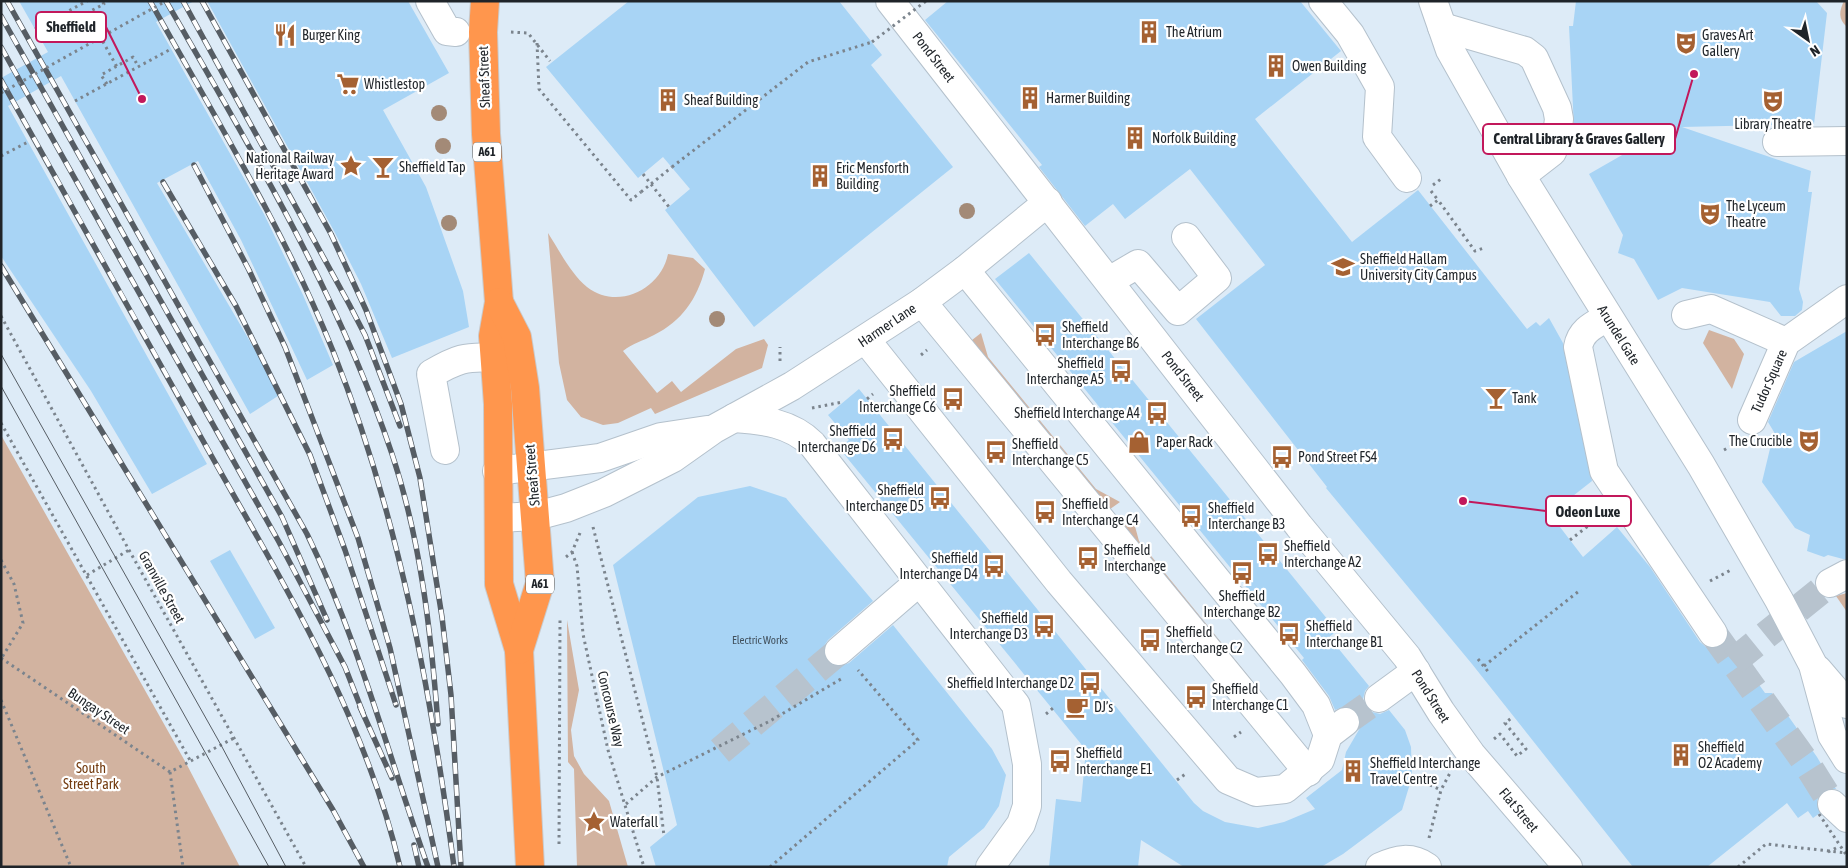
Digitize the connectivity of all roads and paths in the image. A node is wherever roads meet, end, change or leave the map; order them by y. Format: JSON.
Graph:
{"nodes":[{"id":1,"x":87,"y":1,"type":"edge"},
{"id":2,"x":102,"y":1,"type":"edge"},
{"id":3,"x":166,"y":1,"type":"edge"},
{"id":4,"x":430,"y":1,"type":"edge"},
{"id":5,"x":485,"y":1,"type":"edge"},
{"id":6,"x":890,"y":1,"type":"edge"},
{"id":7,"x":926,"y":1,"type":"edge"},
{"id":8,"x":1323,"y":1,"type":"edge"},
{"id":9,"x":1434,"y":1,"type":"edge"},
{"id":10,"x":67,"y":13,"type":"junction"},
{"id":11,"x":87,"y":13,"type":"junction"},
{"id":12,"x":1442,"y":27,"type":"junction"},
{"id":13,"x":35,"y":29,"type":"dead end"},
{"id":14,"x":456,"y":32,"type":"dead end"},
{"id":15,"x":523,"y":32,"type":"dead end"},
{"id":16,"x":101,"y":38,"type":"junction"},
{"id":17,"x":537,"y":43,"type":"junction"},
{"id":18,"x":171,"y":49,"type":"dead end"},
{"id":19,"x":550,"y":61,"type":"dead end"},
{"id":20,"x":138,"y":66,"type":"junction"},
{"id":21,"x":117,"y":67,"type":"junction"},
{"id":22,"x":107,"y":84,"type":"junction"},
{"id":23,"x":1,"y":93,"type":"edge"},
{"id":24,"x":75,"y":101,"type":"dead end"},
{"id":25,"x":1847,"y":141,"type":"edge"},
{"id":26,"x":28,"y":142,"type":"dead end"},
{"id":27,"x":1777,"y":142,"type":"dead end"},
{"id":28,"x":1,"y":156,"type":"edge"},
{"id":29,"x":643,"y":174,"type":"dead end"},
{"id":30,"x":1521,"y":176,"type":"junction"},
{"id":31,"x":1407,"y":178,"type":"dead end"},
{"id":32,"x":1048,"y":202,"type":"junction"},
{"id":33,"x":1430,"y":206,"type":"dead end"},
{"id":34,"x":669,"y":207,"type":"dead end"},
{"id":35,"x":1186,"y":237,"type":"dead end"},
{"id":36,"x":1484,"y":248,"type":"dead end"},
{"id":37,"x":965,"y":270,"type":"junction"},
{"id":38,"x":1109,"y":281,"type":"junction"},
{"id":39,"x":1847,"y":299,"type":"edge"},
{"id":40,"x":499,"y":302,"type":"junction"},
{"id":41,"x":922,"y":302,"type":"junction"},
{"id":42,"x":1686,"y":315,"type":"dead end"},
{"id":43,"x":1,"y":316,"type":"edge"},
{"id":44,"x":1608,"y":317,"type":"junction"},
{"id":45,"x":866,"y":340,"type":"junction"},
{"id":46,"x":1786,"y":342,"type":"junction"},
{"id":47,"x":495,"y":358,"type":"junction"},
{"id":48,"x":1752,"y":420,"type":"joint"},
{"id":49,"x":1,"y":423,"type":"edge"},
{"id":50,"x":724,"y":424,"type":"junction"},
{"id":51,"x":444,"y":450,"type":"dead end"},
{"id":52,"x":1701,"y":465,"type":"junction"},
{"id":53,"x":532,"y":466,"type":"junction"},
{"id":54,"x":497,"y":471,"type":"junction"},
{"id":55,"x":536,"y":516,"type":"junction"},
{"id":56,"x":499,"y":518,"type":"junction"},
{"id":57,"x":599,"y":547,"type":"dead end"},
{"id":58,"x":129,"y":550,"type":"junction"},
{"id":59,"x":1,"y":560,"type":"edge"},
{"id":60,"x":560,"y":563,"type":"dead end"},
{"id":61,"x":87,"y":575,"type":"junction"},
{"id":62,"x":920,"y":581,"type":"junction"},
{"id":63,"x":1579,"y":591,"type":"dead end"},
{"id":64,"x":560,"y":612,"type":"dead end"},
{"id":65,"x":1713,"y":633,"type":"tunnel mouth"},
{"id":66,"x":519,"y":650,"type":"junction"},
{"id":67,"x":1,"y":659,"type":"edge"},
{"id":68,"x":1478,"y":659,"type":"dead end"},
{"id":69,"x":845,"y":662,"type":"joint"},
{"id":70,"x":1813,"y":665,"type":"junction"},
{"id":71,"x":1484,"y":666,"type":"junction"},
{"id":72,"x":1416,"y":671,"type":"junction"},
{"id":73,"x":1490,"y":674,"type":"dead end"},
{"id":74,"x":842,"y":678,"type":"dead end"},
{"id":75,"x":1379,"y":698,"type":"tunnel mouth"},
{"id":76,"x":1,"y":700,"type":"edge"},
{"id":77,"x":1847,"y":704,"type":"edge"},
{"id":78,"x":1513,"y":717,"type":"dead end"},
{"id":79,"x":234,"y":738,"type":"junction"},
{"id":80,"x":1508,"y":745,"type":"dead end"},
{"id":81,"x":1472,"y":754,"type":"junction"},
{"id":82,"x":1847,"y":759,"type":"edge"},
{"id":83,"x":192,"y":762,"type":"junction"},
{"id":84,"x":170,"y":772,"type":"junction"},
{"id":85,"x":1308,"y":772,"type":"junction"},
{"id":86,"x":657,"y":777,"type":"junction"},
{"id":87,"x":1412,"y":777,"type":"dead end"},
{"id":88,"x":1441,"y":790,"type":"junction"},
{"id":89,"x":626,"y":804,"type":"junction"},
{"id":90,"x":1833,"y":812,"type":"edge"},
{"id":91,"x":559,"y":828,"type":"dead end"},
{"id":92,"x":664,"y":836,"type":"dead end"},
{"id":93,"x":1836,"y":848,"type":"dead end"},
{"id":94,"x":1828,"y":852,"type":"junction"},
{"id":95,"x":1847,"y":855,"type":"edge"},
{"id":96,"x":1420,"y":863,"type":"edge"},
{"id":97,"x":71,"y":867,"type":"edge"},
{"id":98,"x":183,"y":867,"type":"edge"},
{"id":99,"x":306,"y":867,"type":"edge"},
{"id":100,"x":530,"y":867,"type":"edge"},
{"id":101,"x":644,"y":867,"type":"edge"},
{"id":102,"x":770,"y":867,"type":"edge"},
{"id":103,"x":990,"y":867,"type":"edge"},
{"id":104,"x":1380,"y":867,"type":"edge"},
{"id":105,"x":1568,"y":867,"type":"edge"},
{"id":106,"x":1738,"y":867,"type":"edge"}],
"edges":[{"from":1,"to":10,"type":"path"},
{"from":2,"to":11,"type":"path"},
{"from":3,"to":16,"type":"path","bridge":true},
{"from":4,"to":14,"type":"street"},
{"from":5,"to":40,"type":"highway","name":"Sheaf Street","number":"A61"},
{"from":6,"to":32,"type":"street","name":"Pond Street"},
{"from":7,"to":17,"type":"path","bridge":true},
{"from":8,"to":31,"type":"street"},
{"from":9,"to":12,"type":"street","name":"Arundel Gate"},
{"from":10,"to":11,"type":"path"},
{"from":10,"to":13,"type":"path"},
{"from":11,"to":16,"type":"path"},
{"from":12,"to":30,"type":"street","name":"Arundel Gate"},
{"from":12,"to":30,"type":"street"},
{"from":15,"to":17,"type":"path"},
{"from":16,"to":21,"type":"path"},
{"from":16,"to":23,"type":"path","bridge":true},
{"from":17,"to":19,"type":"path"},
{"from":18,"to":20,"type":"path"},
{"from":20,"to":21,"type":"path"},
{"from":20,"to":22,"type":"path"},
{"from":21,"to":22,"type":"path"},
{"from":22,"to":24,"type":"path"},
{"from":25,"to":27,"type":"street"},
{"from":26,"to":28,"type":"path"},
{"from":29,"to":34,"type":"path"},
{"from":30,"to":44,"type":"street","name":"Arundel Gate"},
{"from":32,"to":37,"type":"street","name":"Harmer Lane"},
{"from":32,"to":38,"type":"street","name":"Pond Street"},
{"from":33,"to":36,"type":"path"},
{"from":35,"to":38,"type":"street"},
{"from":37,"to":41,"type":"street","name":"Harmer Lane"},
{"from":37,"to":85,"type":"street"},
{"from":38,"to":72,"type":"street","name":"Pond Street"},
{"from":39,"to":46,"type":"street","name":"Tudor Square"},
{"from":40,"to":47,"type":"highway","name":"Sheaf Street","number":"A61"},
{"from":40,"to":53,"type":"highway","name":"Sheaf Street","number":"A61"},
{"from":41,"to":45,"type":"street","name":"Harmer Lane"},
{"from":41,"to":85,"type":"street"},
{"from":42,"to":46,"type":"street","name":"Tudor Square"},
{"from":43,"to":58,"type":"path","name":"Granville Street"},
{"from":44,"to":52,"type":"street","name":"Arundel Gate"},
{"from":44,"to":65,"type":"street"},
{"from":45,"to":50,"type":"street","name":"Harmer Lane"},
{"from":45,"to":85,"type":"street"},
{"from":46,"to":48,"type":"street","name":"Tudor Square"},
{"from":47,"to":51,"type":"street"},
{"from":47,"to":54,"type":"highway","name":"Sheaf Street","number":"A61"},
{"from":48,"to":52,"type":"path"},
{"from":49,"to":61,"type":"path"},
{"from":50,"to":53,"type":"street","name":"Harmer Lane"},
{"from":50,"to":55,"type":"street","name":"Harmer Lane"},
{"from":50,"to":62,"type":"street"},
{"from":52,"to":70,"type":"street","name":"Arundel Gate"},
{"from":53,"to":54,"type":"street","name":"Harmer Lane"},
{"from":53,"to":55,"type":"highway","name":"Sheaf Street","number":"A61"},
{"from":54,"to":56,"type":"highway","name":"Sheaf Street","number":"A61"},
{"from":55,"to":56,"type":"street","name":"Harmer Lane"},
{"from":55,"to":66,"type":"highway","name":"Sheaf Street","number":"A61"},
{"from":56,"to":66,"type":"highway","name":"Sheaf Street","number":"A61"},
{"from":57,"to":86,"type":"path"},
{"from":58,"to":61,"type":"path"},
{"from":58,"to":79,"type":"path","name":"Granville Street"},
{"from":59,"to":67,"type":"path"},
{"from":60,"to":89,"type":"path","name":"Concourse Way"},
{"from":61,"to":83,"type":"path"},
{"from":62,"to":69,"type":"street"},
{"from":62,"to":103,"type":"street"},
{"from":63,"to":71,"type":"path"},
{"from":64,"to":91,"type":"path"},
{"from":66,"to":100,"type":"highway","name":"Sheaf Street","number":"A61"},
{"from":67,"to":84,"type":"path","name":"Bungay Street"},
{"from":68,"to":71,"type":"path"},
{"from":69,"to":102,"type":"path"},
{"from":70,"to":77,"type":"street","name":"Arundel Gate"},
{"from":70,"to":82,"type":"street","name":"Arundel Gate"},
{"from":71,"to":73,"type":"path"},
{"from":72,"to":75,"type":"street"},
{"from":72,"to":81,"type":"street","name":"Pond Street"},
{"from":74,"to":86,"type":"path"},
{"from":76,"to":97,"type":"path"},
{"from":78,"to":80,"type":"path"},
{"from":79,"to":83,"type":"path"},
{"from":79,"to":99,"type":"path","name":"Granville Street"},
{"from":81,"to":88,"type":"path"},
{"from":81,"to":105,"type":"street","name":"Flat Street"},
{"from":83,"to":84,"type":"path"},
{"from":84,"to":98,"type":"path"},
{"from":86,"to":89,"type":"path"},
{"from":86,"to":92,"type":"path"},
{"from":87,"to":88,"type":"path"},
{"from":88,"to":96,"type":"path"},
{"from":89,"to":101,"type":"path","name":"Concourse Way"},
{"from":90,"to":95,"type":"path","bridge":true},
{"from":93,"to":94,"type":"path"},
{"from":94,"to":95,"type":"path"},
{"from":94,"to":106,"type":"path"},
{"from":96,"to":104,"type":"street"}]}
